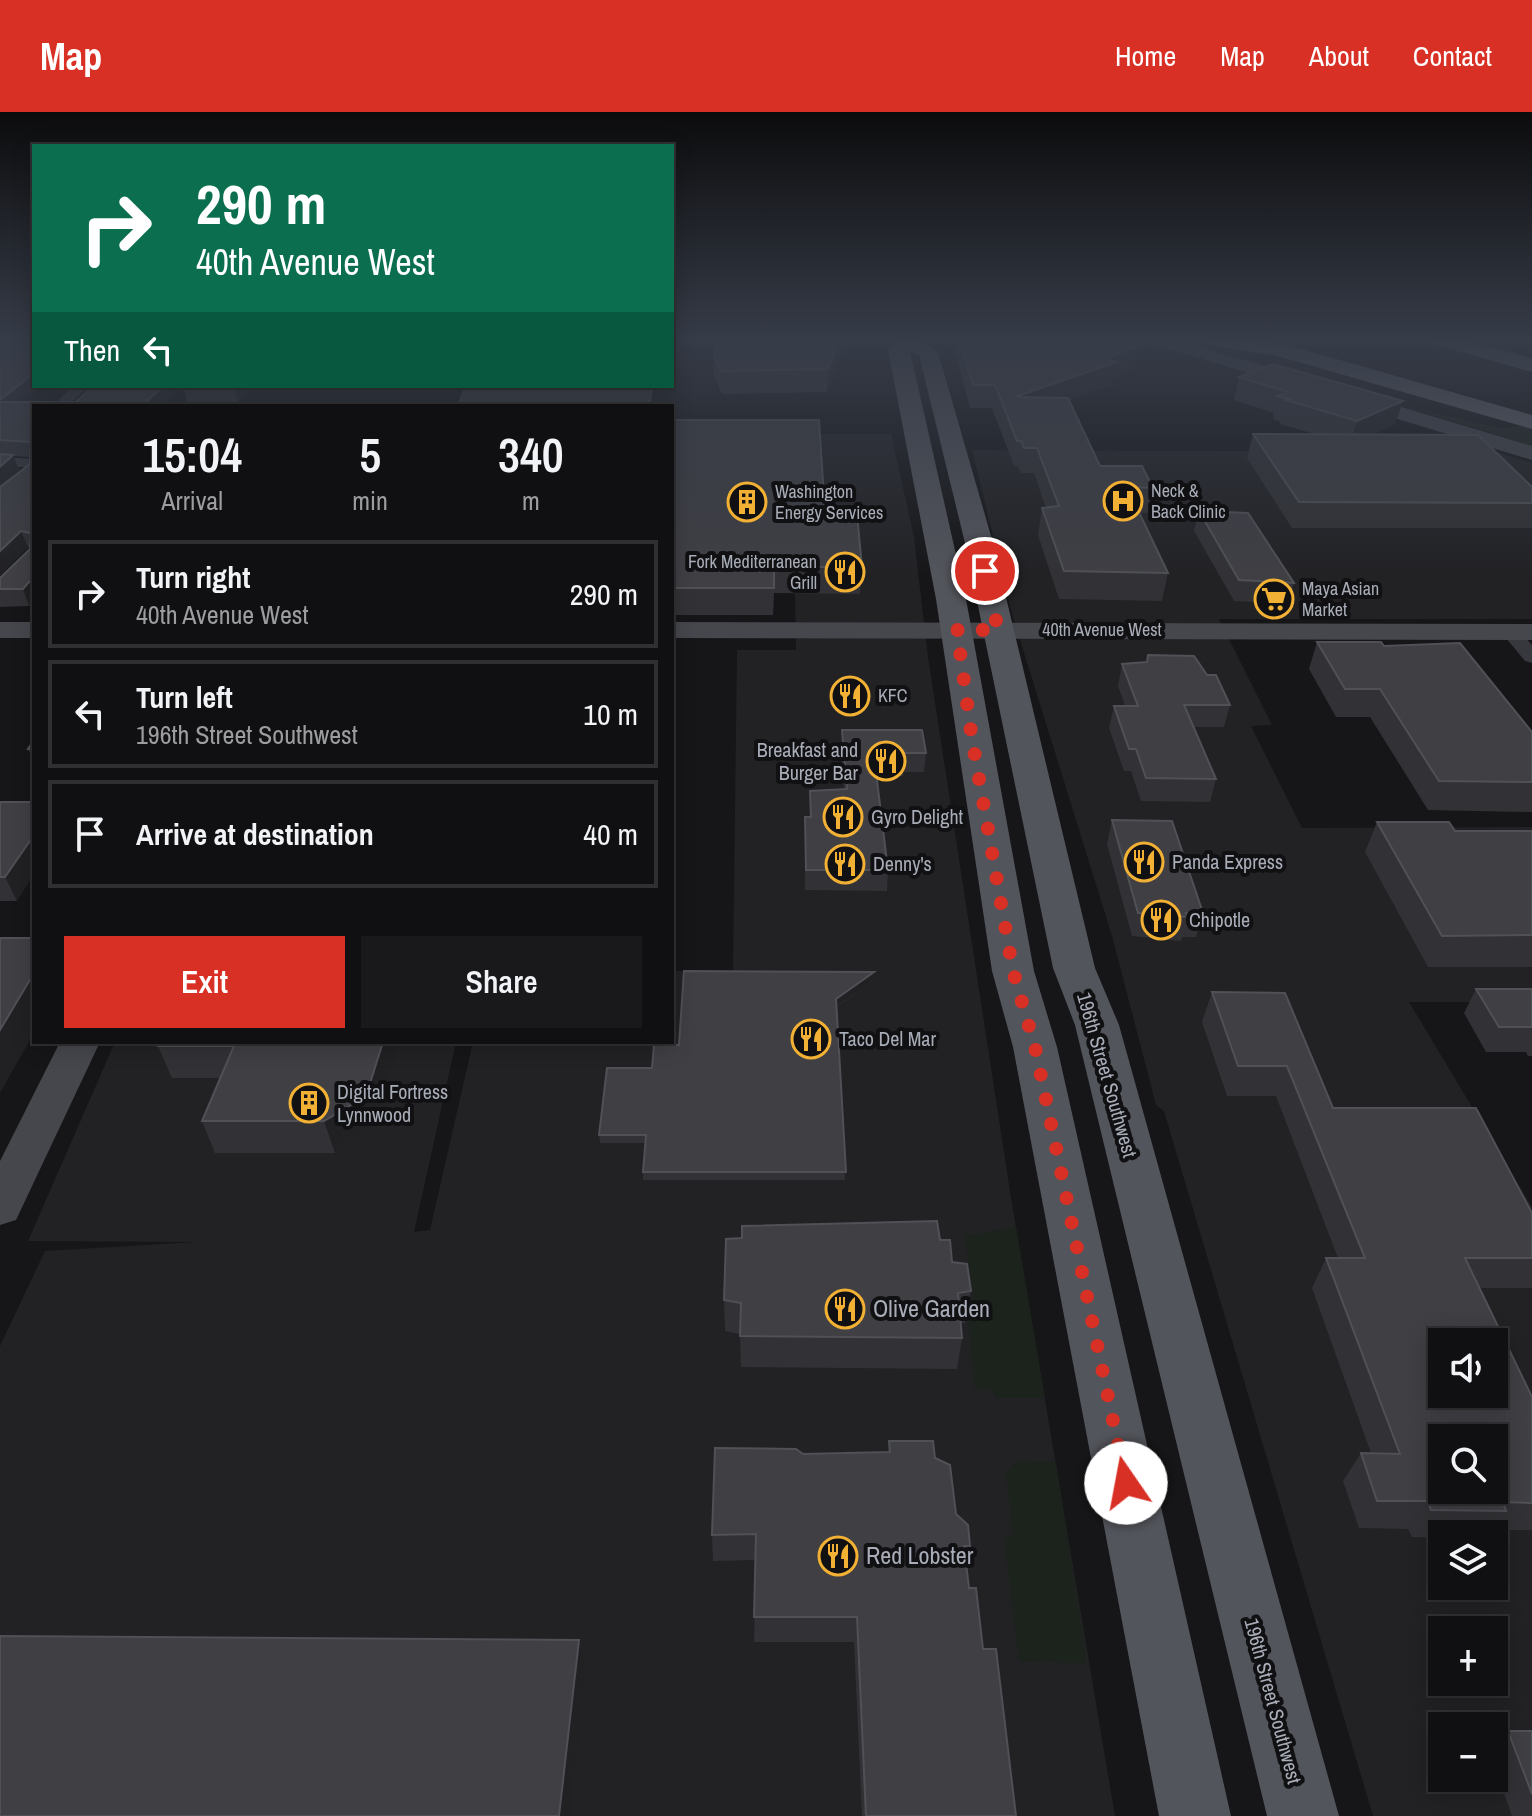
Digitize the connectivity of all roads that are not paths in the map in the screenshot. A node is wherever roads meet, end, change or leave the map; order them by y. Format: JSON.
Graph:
{"nodes":[{"id":1,"x":917,"y":419,"type":"edge"},
{"id":2,"x":946,"y":419,"type":"edge"},
{"id":3,"x":1427,"y":419,"type":"edge"},
{"id":4,"x":1532,"y":453,"type":"edge"},
{"id":5,"x":0,"y":462,"type":"edge"},
{"id":6,"x":30,"y":471,"type":"edge"},
{"id":7,"x":0,"y":630,"type":"edge"},
{"id":8,"x":32,"y":630,"type":"edge"},
{"id":9,"x":674,"y":630,"type":"edge"},
{"id":10,"x":977,"y":630,"type":"junction"},
{"id":11,"x":1521,"y":632,"type":"edge"},
{"id":12,"x":1532,"y":657,"type":"edge"},
{"id":13,"x":79,"y":1044,"type":"edge"},
{"id":14,"x":0,"y":1207,"type":"edge"},
{"id":15,"x":1195,"y":1816,"type":"edge"},
{"id":16,"x":1303,"y":1816,"type":"edge"}],
"edges":[{"from":1,"to":10,"type":"main road","name":"196th Street Southwest"},
{"from":2,"to":10,"type":"main road","name":"196th Street Southwest"},
{"from":3,"to":4,"type":"street"},
{"from":5,"to":6,"type":"street"},
{"from":7,"to":8,"type":"street"},
{"from":9,"to":10,"type":"street","name":"40th Avenue West"},
{"from":10,"to":11,"type":"street","name":"40th Avenue West"},
{"from":10,"to":15,"type":"main road","name":"196th Street Southwest"},
{"from":10,"to":16,"type":"main road","name":"196th Street Southwest"},
{"from":11,"to":12,"type":"street"},
{"from":13,"to":14,"type":"street"}]}
